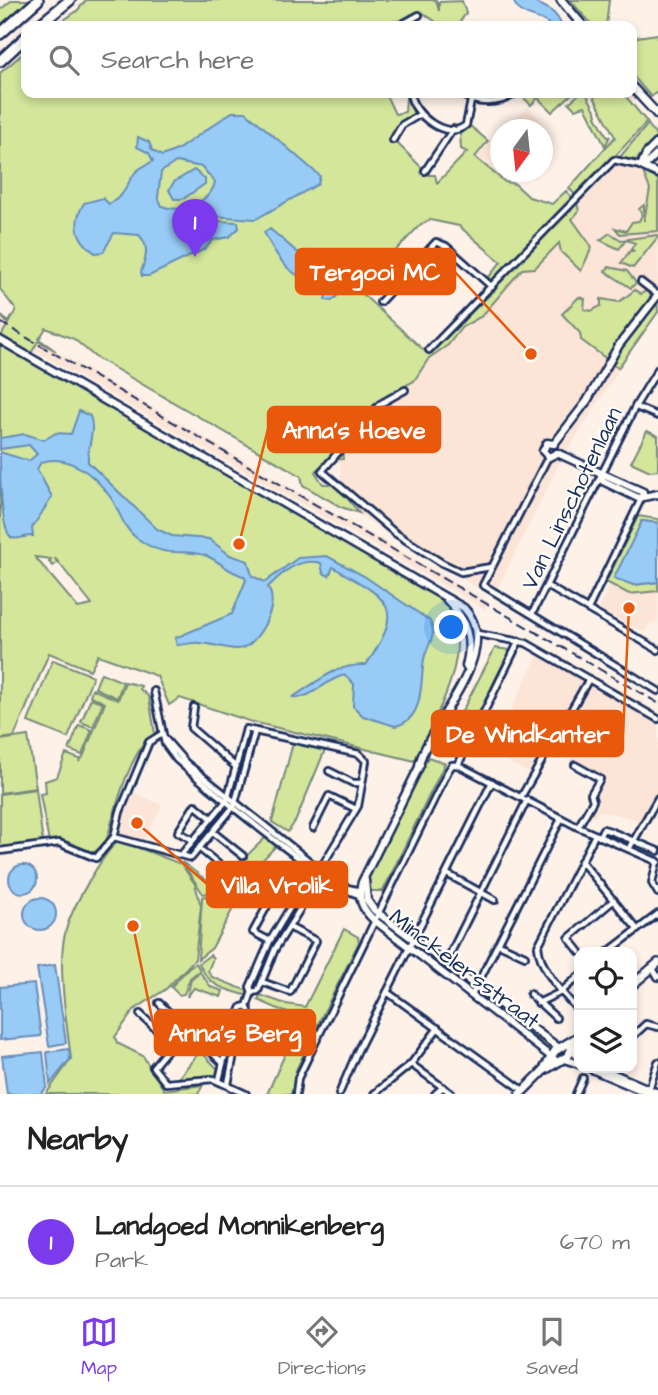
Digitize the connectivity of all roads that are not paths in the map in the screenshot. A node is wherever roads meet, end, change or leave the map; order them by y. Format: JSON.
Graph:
{"nodes":[{"id":1,"x":38,"y":0,"type":"edge"},
{"id":2,"x":70,"y":0,"type":"edge"},
{"id":3,"x":561,"y":0,"type":"edge"},
{"id":4,"x":419,"y":15,"type":"dead end"},
{"id":5,"x":44,"y":21,"type":"edge"},
{"id":6,"x":408,"y":21,"type":"edge"},
{"id":7,"x":579,"y":21,"type":"edge"},
{"id":8,"x":0,"y":34,"type":"edge"},
{"id":9,"x":21,"y":42,"type":"edge"},
{"id":10,"x":0,"y":61,"type":"edge"},
{"id":11,"x":637,"y":93,"type":"edge"},
{"id":12,"x":412,"y":98,"type":"edge"},
{"id":13,"x":467,"y":98,"type":"edge"},
{"id":14,"x":504,"y":98,"type":"edge"},
{"id":15,"x":471,"y":101,"type":"junction"},
{"id":16,"x":644,"y":102,"type":"junction"},
{"id":17,"x":419,"y":115,"type":"junction"},
{"id":18,"x":658,"y":116,"type":"edge"},
{"id":19,"x":658,"y":122,"type":"edge"},
{"id":20,"x":453,"y":129,"type":"junction"},
{"id":21,"x":393,"y":140,"type":"dead end"},
{"id":22,"x":658,"y":142,"type":"edge"},
{"id":23,"x":658,"y":153,"type":"edge"},
{"id":24,"x":642,"y":167,"type":"junction"},
{"id":25,"x":425,"y":171,"type":"dead end"},
{"id":26,"x":658,"y":174,"type":"edge"},
{"id":27,"x":641,"y":282,"type":"dead end"},
{"id":28,"x":492,"y":287,"type":"junction"},
{"id":29,"x":658,"y":295,"type":"edge"},
{"id":30,"x":380,"y":302,"type":"dead end"},
{"id":31,"x":0,"y":340,"type":"edge"},
{"id":32,"x":429,"y":350,"type":"dead end"},
{"id":33,"x":658,"y":369,"type":"edge"},
{"id":34,"x":405,"y":390,"type":"dead end"},
{"id":35,"x":636,"y":407,"type":"junction"},
{"id":36,"x":658,"y":416,"type":"edge"},
{"id":37,"x":554,"y":444,"type":"junction"},
{"id":38,"x":557,"y":453,"type":"junction"},
{"id":39,"x":548,"y":457,"type":"junction"},
{"id":40,"x":601,"y":475,"type":"junction"},
{"id":41,"x":658,"y":494,"type":"edge"},
{"id":42,"x":642,"y":497,"type":"junction"},
{"id":43,"x":491,"y":567,"type":"junction"},
{"id":44,"x":547,"y":586,"type":"junction"},
{"id":45,"x":443,"y":596,"type":"junction"},
{"id":46,"x":588,"y":610,"type":"junction"},
{"id":47,"x":532,"y":614,"type":"junction"},
{"id":48,"x":466,"y":628,"type":"junction"},
{"id":49,"x":477,"y":630,"type":"junction"},
{"id":50,"x":519,"y":641,"type":"junction"},
{"id":51,"x":469,"y":643,"type":"junction"},
{"id":52,"x":478,"y":643,"type":"junction"},
{"id":53,"x":658,"y":650,"type":"edge"},
{"id":54,"x":464,"y":674,"type":"junction"},
{"id":55,"x":589,"y":679,"type":"junction"},
{"id":56,"x":154,"y":691,"type":"dead end"},
{"id":57,"x":658,"y":691,"type":"edge"},
{"id":58,"x":194,"y":707,"type":"dead end"},
{"id":59,"x":658,"y":719,"type":"edge"},
{"id":60,"x":255,"y":731,"type":"junction"},
{"id":61,"x":163,"y":736,"type":"junction"},
{"id":62,"x":458,"y":765,"type":"junction"},
{"id":63,"x":575,"y":765,"type":"dead end"},
{"id":64,"x":236,"y":767,"type":"junction"},
{"id":65,"x":329,"y":771,"type":"dead end"},
{"id":66,"x":492,"y":782,"type":"junction"},
{"id":67,"x":362,"y":783,"type":"junction"},
{"id":68,"x":226,"y":797,"type":"junction"},
{"id":69,"x":521,"y":797,"type":"junction"},
{"id":70,"x":658,"y":799,"type":"edge"},
{"id":71,"x":527,"y":800,"type":"junction"},
{"id":72,"x":234,"y":803,"type":"junction"},
{"id":73,"x":356,"y":809,"type":"junction"},
{"id":74,"x":211,"y":818,"type":"junction"},
{"id":75,"x":561,"y":819,"type":"junction"},
{"id":76,"x":578,"y":827,"type":"junction"},
{"id":77,"x":313,"y":828,"type":"dead end"},
{"id":78,"x":213,"y":832,"type":"junction"},
{"id":79,"x":597,"y":836,"type":"junction"},
{"id":80,"x":114,"y":837,"type":"junction"},
{"id":81,"x":635,"y":839,"type":"junction"},
{"id":82,"x":193,"y":840,"type":"junction"},
{"id":83,"x":199,"y":848,"type":"junction"},
{"id":84,"x":629,"y":849,"type":"junction"},
{"id":85,"x":0,"y":851,"type":"edge"},
{"id":86,"x":658,"y":851,"type":"edge"},
{"id":87,"x":181,"y":855,"type":"junction"},
{"id":88,"x":243,"y":856,"type":"dead end"},
{"id":89,"x":581,"y":862,"type":"junction"},
{"id":90,"x":658,"y":862,"type":"edge"},
{"id":91,"x":319,"y":870,"type":"junction"},
{"id":92,"x":229,"y":873,"type":"dead end"},
{"id":93,"x":447,"y":874,"type":"junction"},
{"id":94,"x":361,"y":893,"type":"junction"},
{"id":95,"x":481,"y":893,"type":"junction"},
{"id":96,"x":658,"y":893,"type":"edge"},
{"id":97,"x":495,"y":900,"type":"dead end"},
{"id":98,"x":614,"y":900,"type":"junction"},
{"id":99,"x":291,"y":906,"type":"junction"},
{"id":100,"x":658,"y":914,"type":"edge"},
{"id":101,"x":375,"y":917,"type":"junction"},
{"id":102,"x":289,"y":927,"type":"junction"},
{"id":103,"x":637,"y":929,"type":"junction"},
{"id":104,"x":414,"y":941,"type":"junction"},
{"id":105,"x":269,"y":943,"type":"junction"},
{"id":106,"x":499,"y":944,"type":"junction"},
{"id":107,"x":576,"y":947,"type":"edge"},
{"id":108,"x":614,"y":947,"type":"edge"},
{"id":109,"x":410,"y":948,"type":"junction"},
{"id":110,"x":275,"y":950,"type":"junction"},
{"id":111,"x":525,"y":956,"type":"dead end"},
{"id":112,"x":445,"y":964,"type":"junction"},
{"id":113,"x":655,"y":965,"type":"edge"},
{"id":114,"x":658,"y":977,"type":"edge"},
{"id":115,"x":574,"y":980,"type":"edge"},
{"id":116,"x":637,"y":981,"type":"edge"},
{"id":117,"x":262,"y":982,"type":"junction"},
{"id":118,"x":252,"y":992,"type":"junction"},
{"id":119,"x":387,"y":992,"type":"junction"},
{"id":120,"x":475,"y":992,"type":"junction"},
{"id":121,"x":561,"y":992,"type":"junction"},
{"id":122,"x":530,"y":994,"type":"dead end"},
{"id":123,"x":159,"y":1003,"type":"dead end"},
{"id":124,"x":538,"y":1003,"type":"junction"},
{"id":125,"x":247,"y":1006,"type":"junction"},
{"id":126,"x":578,"y":1010,"type":"edge"},
{"id":127,"x":140,"y":1014,"type":"dead end"},
{"id":128,"x":246,"y":1018,"type":"junction"},
{"id":129,"x":556,"y":1018,"type":"dead end"},
{"id":130,"x":658,"y":1027,"type":"edge"},
{"id":131,"x":438,"y":1028,"type":"junction"},
{"id":132,"x":275,"y":1030,"type":"dead end"},
{"id":133,"x":637,"y":1032,"type":"edge"},
{"id":134,"x":574,"y":1038,"type":"edge"},
{"id":135,"x":562,"y":1046,"type":"junction"},
{"id":136,"x":574,"y":1047,"type":"edge"},
{"id":137,"x":572,"y":1052,"type":"junction"},
{"id":138,"x":551,"y":1055,"type":"junction"},
{"id":139,"x":561,"y":1060,"type":"junction"},
{"id":140,"x":658,"y":1062,"type":"edge"},
{"id":141,"x":223,"y":1063,"type":"junction"},
{"id":142,"x":574,"y":1063,"type":"edge"},
{"id":143,"x":411,"y":1064,"type":"junction"},
{"id":144,"x":543,"y":1071,"type":"junction"},
{"id":145,"x":602,"y":1073,"type":"edge"},
{"id":146,"x":611,"y":1073,"type":"edge"},
{"id":147,"x":583,"y":1078,"type":"dead end"},
{"id":148,"x":219,"y":1080,"type":"junction"},
{"id":149,"x":228,"y":1084,"type":"junction"},
{"id":150,"x":443,"y":1087,"type":"junction"},
{"id":151,"x":650,"y":1091,"type":"edge"},
{"id":152,"x":522,"y":1092,"type":"edge"},
{"id":153,"x":658,"y":1093,"type":"edge"},
{"id":154,"x":247,"y":1094,"type":"edge"},
{"id":155,"x":296,"y":1094,"type":"edge"},
{"id":156,"x":340,"y":1094,"type":"edge"},
{"id":157,"x":374,"y":1094,"type":"edge"},
{"id":158,"x":435,"y":1094,"type":"edge"},
{"id":159,"x":452,"y":1094,"type":"edge"},
{"id":160,"x":576,"y":1094,"type":"edge"}],
"edges":[{"from":1,"to":8,"type":"highway"},
{"from":2,"to":5,"type":"highway"},
{"from":3,"to":7,"type":"main road"},
{"from":4,"to":6,"type":"street"},
{"from":9,"to":10,"type":"highway"},
{"from":11,"to":16,"type":"main road"},
{"from":12,"to":17,"type":"street"},
{"from":13,"to":15,"type":"street"},
{"from":14,"to":15,"type":"street"},
{"from":15,"to":20,"type":"street"},
{"from":16,"to":18,"type":"main road"},
{"from":16,"to":19,"type":"main road"},
{"from":17,"to":20,"type":"street"},
{"from":17,"to":21,"type":"street"},
{"from":20,"to":25,"type":"street"},
{"from":22,"to":24,"type":"main road"},
{"from":23,"to":24,"type":"main road"},
{"from":24,"to":26,"type":"main road"},
{"from":24,"to":28,"type":"street"},
{"from":27,"to":29,"type":"street"},
{"from":28,"to":30,"type":"street"},
{"from":28,"to":32,"type":"street"},
{"from":29,"to":37,"type":"main road"},
{"from":31,"to":45,"type":"main road"},
{"from":33,"to":35,"type":"street","name":"Van Linschotenlaan"},
{"from":34,"to":43,"type":"street"},
{"from":35,"to":36,"type":"street"},
{"from":35,"to":40,"type":"street","name":"Van Linschotenlaan"},
{"from":37,"to":38,"type":"main road"},
{"from":37,"to":39,"type":"main road"},
{"from":38,"to":39,"type":"main road"},
{"from":38,"to":40,"type":"main road"},
{"from":39,"to":43,"type":"street","name":"Van Linschotenlaan"},
{"from":40,"to":42,"type":"main road"},
{"from":40,"to":44,"type":"street","name":"Van Linschotenlaan"},
{"from":41,"to":42,"type":"main road"},
{"from":42,"to":46,"type":"street"},
{"from":43,"to":47,"type":"street","name":"Van Linschotenlaan"},
{"from":44,"to":46,"type":"street"},
{"from":44,"to":47,"type":"street","name":"Van Linschotenlaan"},
{"from":45,"to":48,"type":"main road"},
{"from":45,"to":49,"type":"main road"},
{"from":46,"to":53,"type":"street"},
{"from":47,"to":57,"type":"street"},
{"from":48,"to":49,"type":"main road"},
{"from":48,"to":51,"type":"main road"},
{"from":49,"to":50,"type":"street"},
{"from":49,"to":52,"type":"main road"},
{"from":50,"to":55,"type":"street"},
{"from":50,"to":62,"type":"street"},
{"from":51,"to":52,"type":"main road"},
{"from":51,"to":54,"type":"main road"},
{"from":52,"to":54,"type":"main road"},
{"from":54,"to":94,"type":"main road"},
{"from":55,"to":59,"type":"street"},
{"from":55,"to":69,"type":"street"},
{"from":56,"to":61,"type":"street"},
{"from":58,"to":64,"type":"street"},
{"from":60,"to":64,"type":"street"},
{"from":60,"to":67,"type":"street"},
{"from":60,"to":72,"type":"street"},
{"from":61,"to":68,"type":"street","name":"Minckelersstraat"},
{"from":61,"to":80,"type":"street"},
{"from":62,"to":66,"type":"street"},
{"from":62,"to":101,"type":"street"},
{"from":63,"to":76,"type":"street"},
{"from":64,"to":68,"type":"street"},
{"from":65,"to":67,"type":"street"},
{"from":66,"to":69,"type":"street"},
{"from":66,"to":93,"type":"street"},
{"from":67,"to":73,"type":"street"},
{"from":68,"to":72,"type":"street","name":"Minckelersstraat"},
{"from":68,"to":74,"type":"street"},
{"from":69,"to":71,"type":"street"},
{"from":70,"to":81,"type":"street"},
{"from":71,"to":75,"type":"street"},
{"from":71,"to":95,"type":"street"},
{"from":72,"to":78,"type":"street"},
{"from":72,"to":91,"type":"street","name":"Minckelersstraat"},
{"from":73,"to":77,"type":"street"},
{"from":73,"to":91,"type":"street"},
{"from":74,"to":82,"type":"street"},
{"from":74,"to":82,"type":"street"},
{"from":75,"to":76,"type":"street"},
{"from":75,"to":106,"type":"street"},
{"from":76,"to":79,"type":"street"},
{"from":78,"to":83,"type":"street"},
{"from":78,"to":88,"type":"street"},
{"from":79,"to":81,"type":"street"},
{"from":79,"to":84,"type":"street"},
{"from":79,"to":89,"type":"street"},
{"from":80,"to":85,"type":"street"},
{"from":80,"to":87,"type":"street"},
{"from":81,"to":84,"type":"street"},
{"from":81,"to":86,"type":"street"},
{"from":82,"to":87,"type":"street"},
{"from":83,"to":87,"type":"street"},
{"from":83,"to":92,"type":"street"},
{"from":84,"to":90,"type":"street"},
{"from":89,"to":98,"type":"street"},
{"from":89,"to":121,"type":"street"},
{"from":90,"to":96,"type":"street"},
{"from":91,"to":94,"type":"street","name":"Minckelersstraat"},
{"from":91,"to":99,"type":"street"},
{"from":91,"to":102,"type":"street"},
{"from":93,"to":95,"type":"street"},
{"from":93,"to":104,"type":"street"},
{"from":94,"to":101,"type":"main road","name":"Minckelersstraat"},
{"from":95,"to":97,"type":"street"},
{"from":95,"to":112,"type":"street"},
{"from":98,"to":103,"type":"street"},
{"from":98,"to":107,"type":"street"},
{"from":99,"to":105,"type":"street"},
{"from":99,"to":105,"type":"street"},
{"from":100,"to":103,"type":"street"},
{"from":101,"to":104,"type":"main road","name":"Minckelersstraat"},
{"from":101,"to":109,"type":"main road","name":"Minckelersstraat"},
{"from":101,"to":155,"type":"street"},
{"from":102,"to":110,"type":"street"},
{"from":102,"to":117,"type":"street"},
{"from":103,"to":108,"type":"street"},
{"from":104,"to":109,"type":"street"},
{"from":104,"to":112,"type":"main road","name":"Minckelersstraat"},
{"from":105,"to":110,"type":"street"},
{"from":105,"to":118,"type":"street"},
{"from":106,"to":111,"type":"street"},
{"from":106,"to":120,"type":"street"},
{"from":109,"to":119,"type":"street"},
{"from":109,"to":120,"type":"main road","name":"Minckelersstraat"},
{"from":110,"to":117,"type":"street"},
{"from":112,"to":120,"type":"main road","name":"Minckelersstraat"},
{"from":113,"to":114,"type":"street"},
{"from":113,"to":116,"type":"main road"},
{"from":115,"to":121,"type":"street"},
{"from":117,"to":118,"type":"street"},
{"from":118,"to":125,"type":"street"},
{"from":119,"to":131,"type":"street"},
{"from":119,"to":156,"type":"street"},
{"from":120,"to":135,"type":"main road","name":"Minckelersstraat"},
{"from":120,"to":138,"type":"main road","name":"Minckelersstraat"},
{"from":121,"to":124,"type":"street"},
{"from":121,"to":126,"type":"street"},
{"from":122,"to":124,"type":"street"},
{"from":123,"to":141,"type":"street"},
{"from":124,"to":129,"type":"street"},
{"from":125,"to":128,"type":"street"},
{"from":125,"to":141,"type":"street"},
{"from":127,"to":148,"type":"street"},
{"from":128,"to":132,"type":"street"},
{"from":128,"to":149,"type":"street"},
{"from":130,"to":133,"type":"street"},
{"from":131,"to":143,"type":"street"},
{"from":131,"to":152,"type":"street"},
{"from":134,"to":135,"type":"main road"},
{"from":135,"to":137,"type":"main road","name":"Minckelersstraat"},
{"from":135,"to":138,"type":"main road"},
{"from":136,"to":137,"type":"main road"},
{"from":137,"to":139,"type":"main road"},
{"from":138,"to":139,"type":"main road","name":"Minckelersstraat"},
{"from":138,"to":144,"type":"main road"},
{"from":139,"to":142,"type":"main road","name":"Minckelersstraat"},
{"from":139,"to":144,"type":"main road"},
{"from":140,"to":151,"type":"street"},
{"from":141,"to":148,"type":"street"},
{"from":143,"to":150,"type":"street"},
{"from":143,"to":157,"type":"street"},
{"from":144,"to":152,"type":"main road"},
{"from":145,"to":151,"type":"main road"},
{"from":146,"to":151,"type":"main road"},
{"from":147,"to":160,"type":"street"},
{"from":148,"to":149,"type":"street"},
{"from":149,"to":154,"type":"street"},
{"from":150,"to":158,"type":"street"},
{"from":150,"to":159,"type":"street"},
{"from":151,"to":153,"type":"main road"}]}
